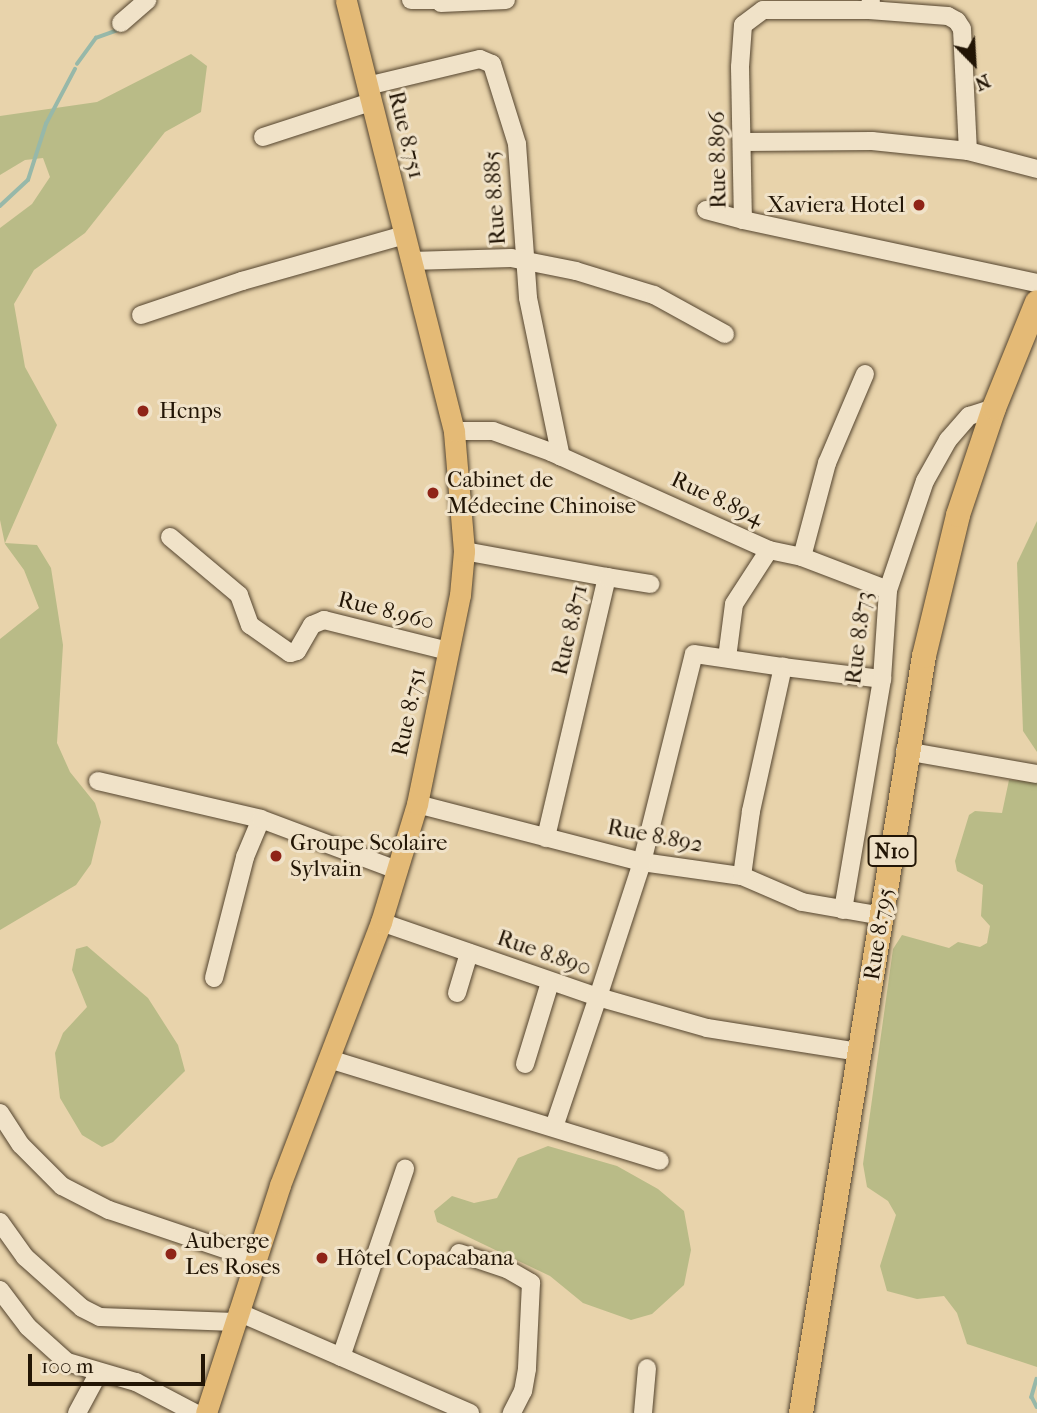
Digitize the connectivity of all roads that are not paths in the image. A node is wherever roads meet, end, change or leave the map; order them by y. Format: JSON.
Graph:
{"nodes":[{"id":1,"x":147,"y":0,"type":"edge"},
{"id":2,"x":346,"y":0,"type":"edge"},
{"id":3,"x":411,"y":0,"type":"edge"},
{"id":4,"x":506,"y":0,"type":"edge"},
{"id":5,"x":441,"y":2,"type":"edge"},
{"id":6,"x":870,"y":5,"type":"edge"},
{"id":7,"x":121,"y":23,"type":"dead end"},
{"id":8,"x":369,"y":94,"type":"junction"},
{"id":9,"x":263,"y":137,"type":"dead end"},
{"id":10,"x":743,"y":142,"type":"junction"},
{"id":11,"x":968,"y":151,"type":"junction"},
{"id":12,"x":1037,"y":169,"type":"edge"},
{"id":13,"x":706,"y":210,"type":"dead end"},
{"id":14,"x":743,"y":220,"type":"junction"},
{"id":15,"x":405,"y":236,"type":"junction"},
{"id":16,"x":524,"y":260,"type":"junction"},
{"id":17,"x":411,"y":261,"type":"junction"},
{"id":18,"x":1037,"y":283,"type":"edge"},
{"id":19,"x":1037,"y":302,"type":"edge"},
{"id":20,"x":141,"y":315,"type":"dead end"},
{"id":21,"x":725,"y":334,"type":"dead end"},
{"id":22,"x":866,"y":373,"type":"dead end"},
{"id":23,"x":994,"y":408,"type":"junction"},
{"id":24,"x":454,"y":431,"type":"junction"},
{"id":25,"x":561,"y":457,"type":"junction"},
{"id":26,"x":170,"y":537,"type":"dead end"},
{"id":27,"x":769,"y":550,"type":"junction"},
{"id":28,"x":464,"y":551,"type":"junction"},
{"id":29,"x":802,"y":558,"type":"junction"},
{"id":30,"x":607,"y":577,"type":"junction"},
{"id":31,"x":650,"y":584,"type":"dead end"},
{"id":32,"x":888,"y":590,"type":"junction"},
{"id":33,"x":448,"y":652,"type":"junction"},
{"id":34,"x":727,"y":658,"type":"junction"},
{"id":35,"x":783,"y":667,"type":"junction"},
{"id":36,"x":882,"y":679,"type":"junction"},
{"id":37,"x":905,"y":751,"type":"junction"},
{"id":38,"x":1037,"y":774,"type":"edge"},
{"id":39,"x":97,"y":781,"type":"dead end"},
{"id":40,"x":417,"y":804,"type":"junction"},
{"id":41,"x":261,"y":819,"type":"junction"},
{"id":42,"x":546,"y":838,"type":"junction"},
{"id":43,"x":642,"y":862,"type":"junction"},
{"id":44,"x":397,"y":870,"type":"junction"},
{"id":45,"x":742,"y":876,"type":"junction"},
{"id":46,"x":843,"y":910,"type":"junction"},
{"id":47,"x":883,"y":916,"type":"junction"},
{"id":48,"x":381,"y":922,"type":"junction"},
{"id":49,"x":469,"y":953,"type":"junction"},
{"id":50,"x":214,"y":978,"type":"dead end"},
{"id":51,"x":550,"y":982,"type":"junction"},
{"id":52,"x":457,"y":993,"type":"dead end"},
{"id":53,"x":598,"y":997,"type":"junction"},
{"id":54,"x":858,"y":1052,"type":"junction"},
{"id":55,"x":329,"y":1059,"type":"junction"},
{"id":56,"x":525,"y":1064,"type":"dead end"},
{"id":57,"x":0,"y":1113,"type":"edge"},
{"id":58,"x":554,"y":1127,"type":"junction"},
{"id":59,"x":660,"y":1161,"type":"dead end"},
{"id":60,"x":405,"y":1169,"type":"dead end"},
{"id":61,"x":0,"y":1223,"type":"edge"},
{"id":62,"x":459,"y":1253,"type":"dead end"},
{"id":63,"x":254,"y":1259,"type":"junction"},
{"id":64,"x":3,"y":1301,"type":"edge"},
{"id":65,"x":236,"y":1317,"type":"junction"},
{"id":66,"x":341,"y":1357,"type":"junction"},
{"id":67,"x":647,"y":1368,"type":"dead end"},
{"id":68,"x":98,"y":1374,"type":"junction"},
{"id":69,"x":77,"y":1413,"type":"edge"},
{"id":70,"x":195,"y":1413,"type":"edge"},
{"id":71,"x":206,"y":1413,"type":"edge"},
{"id":72,"x":470,"y":1413,"type":"edge"},
{"id":73,"x":512,"y":1413,"type":"edge"},
{"id":74,"x":643,"y":1413,"type":"edge"},
{"id":75,"x":801,"y":1413,"type":"edge"}],
"edges":[{"from":1,"to":7,"type":"street"},
{"from":2,"to":8,"type":"main road","name":"Rue 8.751"},
{"from":3,"to":5,"type":"street"},
{"from":4,"to":5,"type":"street"},
{"from":6,"to":10,"type":"street","name":"Rue 8.896"},
{"from":6,"to":11,"type":"street"},
{"from":8,"to":9,"type":"street"},
{"from":8,"to":15,"type":"main road","name":"Rue 8.751"},
{"from":8,"to":16,"type":"street","name":"Rue 8.885"},
{"from":10,"to":11,"type":"street"},
{"from":10,"to":14,"type":"street","name":"Rue 8.896"},
{"from":11,"to":12,"type":"street"},
{"from":13,"to":14,"type":"street"},
{"from":14,"to":18,"type":"street","name":"Rue 8.896"},
{"from":15,"to":17,"type":"main road","name":"Rue 8.751"},
{"from":15,"to":20,"type":"street"},
{"from":16,"to":17,"type":"street"},
{"from":16,"to":21,"type":"street"},
{"from":16,"to":25,"type":"street","name":"Rue 8.885"},
{"from":17,"to":24,"type":"main road","name":"Rue 8.751"},
{"from":19,"to":23,"type":"highway","name":"Rue 8.795","number":"N10"},
{"from":22,"to":29,"type":"street"},
{"from":23,"to":32,"type":"street","name":"Rue 8.873"},
{"from":23,"to":37,"type":"highway","name":"Rue 8.795","number":"N10"},
{"from":24,"to":25,"type":"street","name":"Rue 8.894"},
{"from":24,"to":28,"type":"main road","name":"Rue 8.751"},
{"from":25,"to":27,"type":"street","name":"Rue 8.894"},
{"from":26,"to":33,"type":"street","name":"Rue 8.960"},
{"from":27,"to":29,"type":"street","name":"Rue 8.894"},
{"from":27,"to":34,"type":"street"},
{"from":28,"to":30,"type":"street","name":"Rue 8.871"},
{"from":28,"to":33,"type":"main road","name":"Rue 8.751"},
{"from":29,"to":32,"type":"street","name":"Rue 8.894"},
{"from":30,"to":31,"type":"street"},
{"from":30,"to":42,"type":"street","name":"Rue 8.871"},
{"from":32,"to":36,"type":"street","name":"Rue 8.873"},
{"from":33,"to":40,"type":"main road","name":"Rue 8.751"},
{"from":34,"to":35,"type":"street"},
{"from":34,"to":43,"type":"street","name":"Rue 8.890"},
{"from":35,"to":36,"type":"street"},
{"from":35,"to":45,"type":"street"},
{"from":36,"to":46,"type":"street","name":"Rue 8.873"},
{"from":37,"to":38,"type":"street"},
{"from":37,"to":47,"type":"highway","name":"Rue 8.795","number":"N10"},
{"from":39,"to":41,"type":"street"},
{"from":40,"to":42,"type":"street","name":"Rue 8.892"},
{"from":40,"to":44,"type":"main road","name":"Rue 8.751"},
{"from":41,"to":44,"type":"street"},
{"from":41,"to":50,"type":"street"},
{"from":42,"to":43,"type":"street","name":"Rue 8.892"},
{"from":43,"to":45,"type":"street","name":"Rue 8.892"},
{"from":43,"to":53,"type":"street","name":"Rue 8.890"},
{"from":44,"to":48,"type":"main road","name":"Rue 8.751"},
{"from":45,"to":46,"type":"street","name":"Rue 8.892"},
{"from":46,"to":47,"type":"street","name":"Rue 8.892"},
{"from":47,"to":54,"type":"highway","name":"Rue 8.795","number":"N10"},
{"from":48,"to":49,"type":"street","name":"Rue 8.890"},
{"from":48,"to":55,"type":"main road","name":"Rue 8.751"},
{"from":49,"to":51,"type":"street","name":"Rue 8.890"},
{"from":49,"to":52,"type":"street"},
{"from":51,"to":53,"type":"street","name":"Rue 8.890"},
{"from":51,"to":56,"type":"street"},
{"from":53,"to":54,"type":"street"},
{"from":53,"to":58,"type":"street"},
{"from":54,"to":75,"type":"highway","name":"Rue 8.795","number":"N10"},
{"from":55,"to":58,"type":"street"},
{"from":55,"to":63,"type":"main road","name":"Rue 8.751"},
{"from":57,"to":63,"type":"street"},
{"from":58,"to":59,"type":"street"},
{"from":60,"to":66,"type":"street"},
{"from":61,"to":65,"type":"street"},
{"from":62,"to":73,"type":"street"},
{"from":63,"to":65,"type":"main road","name":"Rue 8.751"},
{"from":64,"to":68,"type":"street"},
{"from":65,"to":66,"type":"street"},
{"from":65,"to":71,"type":"main road","name":"Rue 8.751"},
{"from":66,"to":72,"type":"street"},
{"from":67,"to":74,"type":"street"},
{"from":68,"to":69,"type":"street"},
{"from":68,"to":70,"type":"street"}]}
